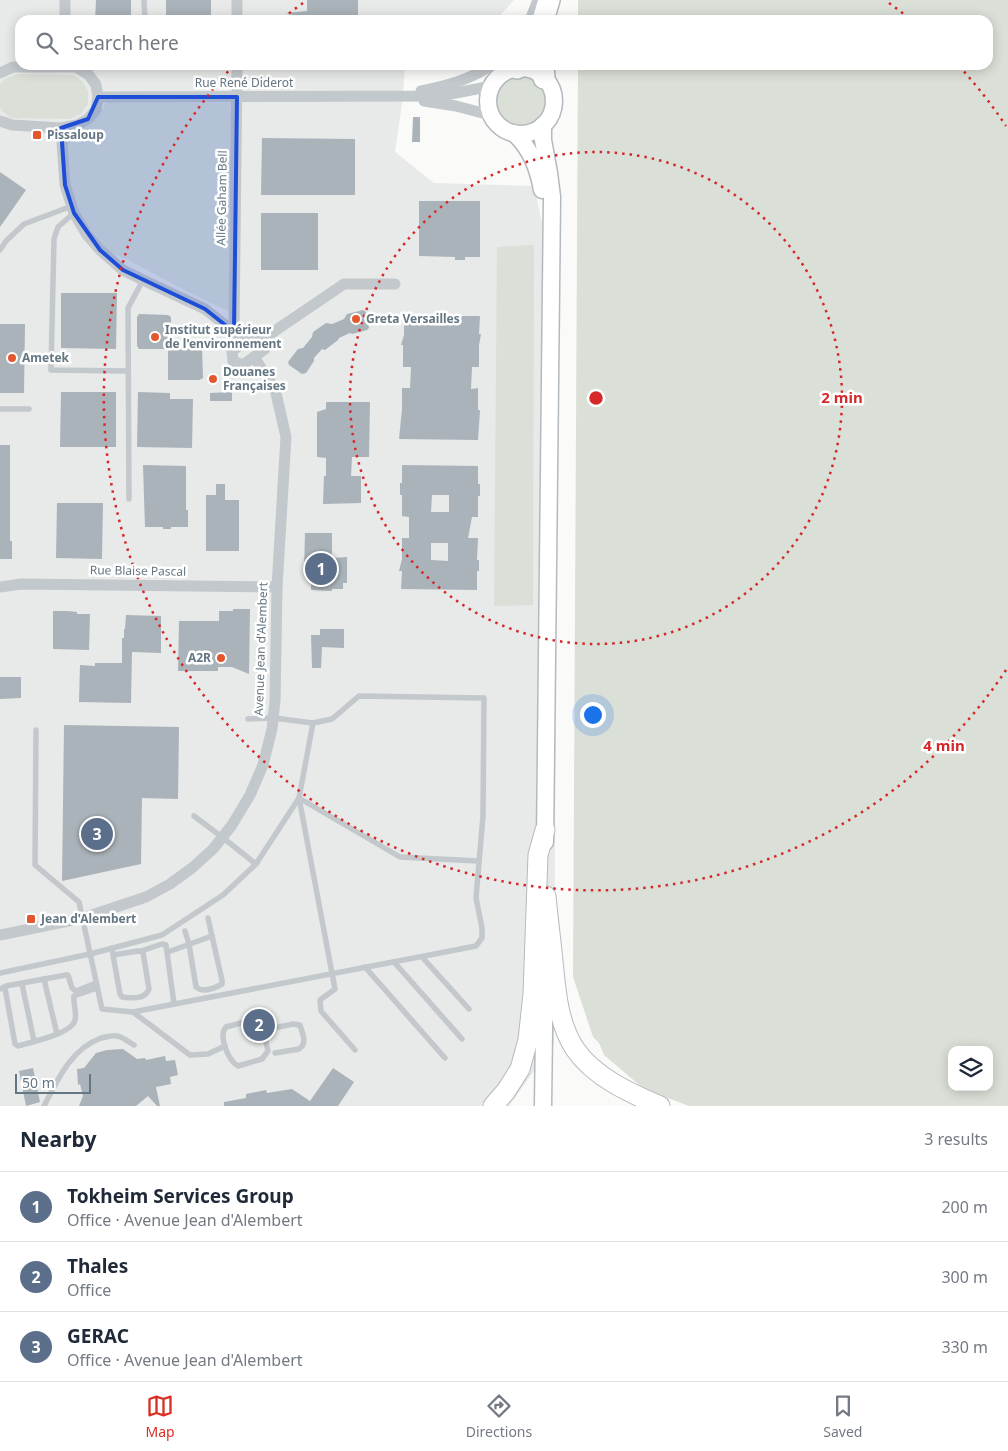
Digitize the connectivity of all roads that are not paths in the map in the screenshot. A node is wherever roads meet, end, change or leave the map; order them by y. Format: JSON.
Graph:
{"nodes":[{"id":1,"x":65,"y":0,"type":"edge"},
{"id":2,"x":144,"y":0,"type":"edge"},
{"id":3,"x":237,"y":0,"type":"edge"},
{"id":4,"x":538,"y":0,"type":"edge"},
{"id":5,"x":550,"y":0,"type":"edge"},
{"id":6,"x":65,"y":15,"type":"edge"},
{"id":7,"x":145,"y":15,"type":"edge"},
{"id":8,"x":237,"y":15,"type":"edge"},
{"id":9,"x":532,"y":15,"type":"edge"},
{"id":10,"x":545,"y":15,"type":"edge"},
{"id":11,"x":551,"y":15,"type":"edge"},
{"id":12,"x":15,"y":67,"type":"edge"},
{"id":13,"x":81,"y":70,"type":"edge"},
{"id":14,"x":237,"y":70,"type":"edge"},
{"id":15,"x":482,"y":70,"type":"edge"},
{"id":16,"x":510,"y":70,"type":"edge"},
{"id":17,"x":530,"y":70,"type":"edge"},
{"id":18,"x":543,"y":72,"type":"edge"},
{"id":19,"x":0,"y":73,"type":"edge"},
{"id":20,"x":492,"y":86,"type":"junction"},
{"id":21,"x":98,"y":97,"type":"junction"},
{"id":22,"x":237,"y":97,"type":"junction"},
{"id":23,"x":390,"y":97,"type":"junction"},
{"id":24,"x":490,"y":115,"type":"junction"},
{"id":25,"x":0,"y":121,"type":"edge"},
{"id":26,"x":544,"y":125,"type":"junction"},
{"id":27,"x":61,"y":128,"type":"junction"},
{"id":28,"x":514,"y":133,"type":"junction"},
{"id":29,"x":73,"y":209,"type":"junction"},
{"id":30,"x":551,"y":223,"type":"junction"},
{"id":31,"x":0,"y":250,"type":"edge"},
{"id":32,"x":143,"y":280,"type":"junction"},
{"id":33,"x":395,"y":284,"type":"dead end"},
{"id":34,"x":234,"y":332,"type":"junction"},
{"id":35,"x":263,"y":339,"type":"junction"},
{"id":36,"x":243,"y":343,"type":"junction"},
{"id":37,"x":254,"y":358,"type":"junction"},
{"id":38,"x":128,"y":371,"type":"junction"},
{"id":39,"x":0,"y":409,"type":"edge"},
{"id":40,"x":29,"y":409,"type":"dead end"},
{"id":41,"x":129,"y":499,"type":"dead end"},
{"id":42,"x":0,"y":587,"type":"edge"},
{"id":43,"x":277,"y":587,"type":"junction"},
{"id":44,"x":248,"y":718,"type":"dead end"},
{"id":45,"x":274,"y":718,"type":"junction"},
{"id":46,"x":313,"y":723,"type":"junction"},
{"id":47,"x":36,"y":730,"type":"dead end"},
{"id":48,"x":299,"y":798,"type":"junction"},
{"id":49,"x":194,"y":816,"type":"dead end"},
{"id":50,"x":545,"y":830,"type":"junction"},
{"id":51,"x":222,"y":836,"type":"junction"},
{"id":52,"x":478,"y":861,"type":"junction"},
{"id":53,"x":256,"y":864,"type":"junction"},
{"id":54,"x":546,"y":896,"type":"junction"},
{"id":55,"x":83,"y":918,"type":"junction"},
{"id":56,"x":208,"y":918,"type":"dead end"},
{"id":57,"x":185,"y":931,"type":"dead end"},
{"id":58,"x":0,"y":935,"type":"edge"},
{"id":59,"x":212,"y":936,"type":"junction"},
{"id":60,"x":189,"y":944,"type":"junction"},
{"id":61,"x":141,"y":951,"type":"junction"},
{"id":62,"x":112,"y":952,"type":"junction"},
{"id":63,"x":168,"y":952,"type":"junction"},
{"id":64,"x":90,"y":954,"type":"junction"},
{"id":65,"x":422,"y":956,"type":"junction"},
{"id":66,"x":394,"y":962,"type":"junction"},
{"id":67,"x":365,"y":968,"type":"junction"},
{"id":68,"x":0,"y":973,"type":"edge"},
{"id":69,"x":332,"y":974,"type":"junction"},
{"id":70,"x":44,"y":979,"type":"junction"},
{"id":71,"x":22,"y":984,"type":"junction"},
{"id":72,"x":97,"y":986,"type":"junction"},
{"id":73,"x":2,"y":989,"type":"edge"},
{"id":74,"x":174,"y":1004,"type":"junction"},
{"id":75,"x":469,"y":1009,"type":"dead end"},
{"id":76,"x":133,"y":1012,"type":"junction"},
{"id":77,"x":264,"y":1030,"type":"junction"},
{"id":78,"x":57,"y":1034,"type":"junction"},
{"id":79,"x":462,"y":1039,"type":"dead end"},
{"id":80,"x":34,"y":1041,"type":"junction"},
{"id":81,"x":134,"y":1045,"type":"dead end"},
{"id":82,"x":225,"y":1046,"type":"junction"},
{"id":83,"x":355,"y":1050,"type":"dead end"},
{"id":84,"x":275,"y":1053,"type":"dead end"},
{"id":85,"x":445,"y":1058,"type":"dead end"},
{"id":86,"x":44,"y":1106,"type":"edge"},
{"id":87,"x":493,"y":1106,"type":"edge"},
{"id":88,"x":543,"y":1106,"type":"edge"},
{"id":89,"x":660,"y":1106,"type":"edge"}],
"edges":[{"from":1,"to":6,"type":"street"},
{"from":2,"to":7,"type":"lane"},
{"from":3,"to":8,"type":"street"},
{"from":4,"to":9,"type":"street"},
{"from":5,"to":10,"type":"highway"},
{"from":5,"to":11,"type":"highway"},
{"from":12,"to":19,"type":"street"},
{"from":13,"to":21,"type":"street"},
{"from":14,"to":22,"type":"street","name":"Allée Gaham Bell"},
{"from":15,"to":23,"type":"street"},
{"from":16,"to":20,"type":"main road"},
{"from":17,"to":18,"type":"main road"},
{"from":18,"to":26,"type":"main road"},
{"from":20,"to":23,"type":"street"},
{"from":20,"to":24,"type":"main road"},
{"from":21,"to":22,"type":"street","name":"Rue René Diderot"},
{"from":21,"to":27,"type":"street"},
{"from":22,"to":23,"type":"street","name":"Rue René Diderot"},
{"from":22,"to":34,"type":"street","name":"Allée Gaham Bell"},
{"from":23,"to":24,"type":"street"},
{"from":24,"to":28,"type":"main road"},
{"from":25,"to":27,"type":"street"},
{"from":26,"to":28,"type":"main road"},
{"from":26,"to":30,"type":"main road"},
{"from":27,"to":29,"type":"street"},
{"from":28,"to":30,"type":"main road"},
{"from":29,"to":31,"type":"lane"},
{"from":29,"to":32,"type":"street"},
{"from":29,"to":38,"type":"lane"},
{"from":30,"to":50,"type":"main road"},
{"from":32,"to":34,"type":"street"},
{"from":32,"to":38,"type":"lane"},
{"from":33,"to":35,"type":"street"},
{"from":34,"to":36,"type":"street"},
{"from":35,"to":36,"type":"street"},
{"from":35,"to":37,"type":"street"},
{"from":36,"to":37,"type":"street"},
{"from":37,"to":43,"type":"street","name":"Avenue Jean d'Alembert"},
{"from":38,"to":41,"type":"lane"},
{"from":39,"to":40,"type":"lane"},
{"from":42,"to":43,"type":"street","name":"Rue Blaise Pascal"},
{"from":43,"to":45,"type":"street","name":"Avenue Jean d'Alembert"},
{"from":44,"to":45,"type":"lane"},
{"from":45,"to":46,"type":"lane"},
{"from":45,"to":51,"type":"street","name":"Avenue Jean d'Alembert"},
{"from":46,"to":48,"type":"lane"},
{"from":46,"to":52,"type":"lane"},
{"from":47,"to":55,"type":"lane"},
{"from":48,"to":52,"type":"lane"},
{"from":48,"to":53,"type":"lane"},
{"from":48,"to":69,"type":"lane"},
{"from":49,"to":51,"type":"lane"},
{"from":50,"to":54,"type":"main road"},
{"from":50,"to":87,"type":"main road"},
{"from":51,"to":53,"type":"lane"},
{"from":51,"to":55,"type":"street","name":"Avenue Jean d'Alembert"},
{"from":52,"to":65,"type":"lane"},
{"from":53,"to":62,"type":"lane"},
{"from":54,"to":88,"type":"main road"},
{"from":54,"to":89,"type":"main road"},
{"from":55,"to":58,"type":"street","name":"Avenue Jean d'Alembert"},
{"from":55,"to":64,"type":"lane"},
{"from":56,"to":59,"type":"lane"},
{"from":57,"to":60,"type":"lane"},
{"from":59,"to":60,"type":"lane"},
{"from":59,"to":60,"type":"lane"},
{"from":60,"to":63,"type":"lane"},
{"from":61,"to":62,"type":"lane"},
{"from":61,"to":62,"type":"lane"},
{"from":61,"to":63,"type":"lane"},
{"from":62,"to":64,"type":"lane"},
{"from":63,"to":74,"type":"lane"},
{"from":64,"to":68,"type":"lane"},
{"from":64,"to":72,"type":"lane"},
{"from":65,"to":66,"type":"lane"},
{"from":65,"to":75,"type":"lane"},
{"from":66,"to":67,"type":"lane"},
{"from":66,"to":79,"type":"lane"},
{"from":67,"to":69,"type":"lane"},
{"from":67,"to":85,"type":"lane"},
{"from":69,"to":74,"type":"lane"},
{"from":69,"to":83,"type":"lane"},
{"from":70,"to":71,"type":"lane"},
{"from":70,"to":72,"type":"lane"},
{"from":70,"to":78,"type":"lane"},
{"from":71,"to":73,"type":"lane"},
{"from":71,"to":80,"type":"lane"},
{"from":72,"to":76,"type":"lane"},
{"from":72,"to":78,"type":"lane"},
{"from":73,"to":80,"type":"lane"},
{"from":74,"to":76,"type":"lane"},
{"from":76,"to":82,"type":"lane"},
{"from":77,"to":82,"type":"lane"},
{"from":77,"to":82,"type":"lane"},
{"from":77,"to":84,"type":"lane"},
{"from":78,"to":80,"type":"lane"},
{"from":81,"to":86,"type":"lane"}]}
